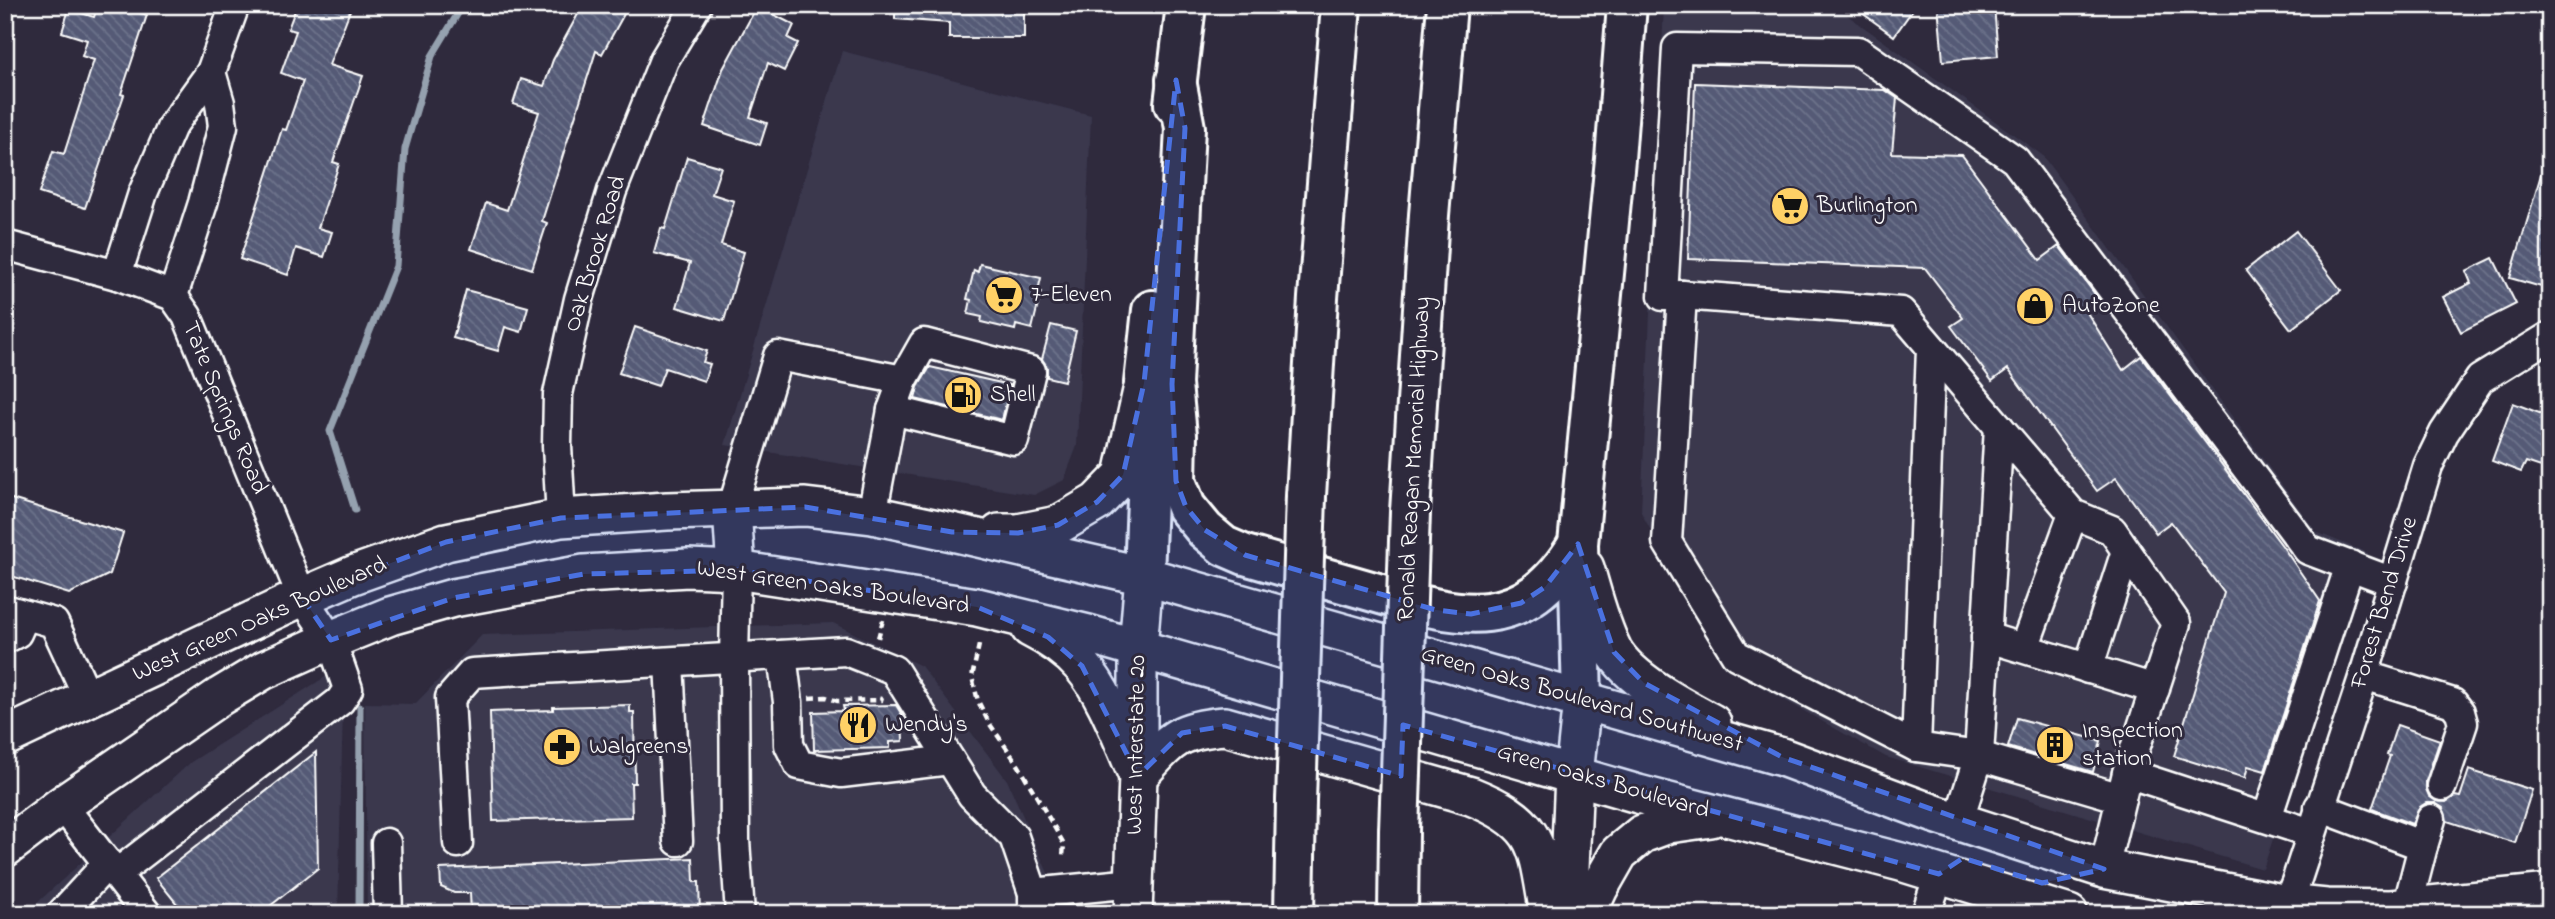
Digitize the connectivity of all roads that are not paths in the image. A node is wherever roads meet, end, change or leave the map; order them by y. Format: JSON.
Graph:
{"nodes":[{"id":1,"x":235,"y":5,"type":"edge"},
{"id":2,"x":697,"y":5,"type":"edge"},
{"id":3,"x":1186,"y":5,"type":"edge"},
{"id":4,"x":1342,"y":5,"type":"edge"},
{"id":5,"x":1447,"y":5,"type":"edge"},
{"id":6,"x":1627,"y":5,"type":"edge"},
{"id":7,"x":211,"y":72,"type":"junction"},
{"id":8,"x":1176,"y":80,"type":"junction"},
{"id":9,"x":5,"y":245,"type":"edge"},
{"id":10,"x":117,"y":275,"type":"junction"},
{"id":11,"x":173,"y":296,"type":"junction"},
{"id":12,"x":1682,"y":296,"type":"junction"},
{"id":13,"x":2550,"y":336,"type":"edge"},
{"id":14,"x":1931,"y":348,"type":"junction"},
{"id":15,"x":903,"y":380,"type":"junction"},
{"id":16,"x":1144,"y":383,"type":"junction"},
{"id":17,"x":892,"y":410,"type":"junction"},
{"id":18,"x":1999,"y":427,"type":"junction"},
{"id":19,"x":733,"y":509,"type":"junction"},
{"id":20,"x":2073,"y":514,"type":"junction"},
{"id":21,"x":872,"y":516,"type":"junction"},
{"id":22,"x":561,"y":518,"type":"junction"},
{"id":23,"x":952,"y":531,"type":"junction"},
{"id":24,"x":1578,"y":544,"type":"junction"},
{"id":25,"x":2126,"y":551,"type":"junction"},
{"id":26,"x":2350,"y":565,"type":"junction"},
{"id":27,"x":736,"y":570,"type":"junction"},
{"id":28,"x":1144,"y":576,"type":"junction"},
{"id":29,"x":2393,"y":582,"type":"junction"},
{"id":30,"x":302,"y":597,"type":"junction"},
{"id":31,"x":977,"y":607,"type":"junction"},
{"id":32,"x":15,"y":612,"type":"edge"},
{"id":33,"x":1986,"y":637,"type":"junction"},
{"id":34,"x":5,"y":639,"type":"edge"},
{"id":35,"x":331,"y":640,"type":"junction"},
{"id":36,"x":1138,"y":648,"type":"junction"},
{"id":37,"x":2024,"y":648,"type":"junction"},
{"id":38,"x":782,"y":655,"type":"junction"},
{"id":39,"x":734,"y":659,"type":"junction"},
{"id":40,"x":669,"y":662,"type":"junction"},
{"id":41,"x":2088,"y":669,"type":"junction"},
{"id":42,"x":2364,"y":676,"type":"junction"},
{"id":43,"x":2155,"y":689,"type":"junction"},
{"id":44,"x":88,"y":697,"type":"junction"},
{"id":45,"x":1582,"y":700,"type":"junction"},
{"id":46,"x":5,"y":737,"type":"edge"},
{"id":47,"x":1916,"y":747,"type":"junction"},
{"id":48,"x":1979,"y":756,"type":"junction"},
{"id":49,"x":1782,"y":757,"type":"junction"},
{"id":50,"x":950,"y":760,"type":"junction"},
{"id":51,"x":1574,"y":775,"type":"junction"},
{"id":52,"x":1138,"y":776,"type":"junction"},
{"id":53,"x":2124,"y":785,"type":"junction"},
{"id":54,"x":2442,"y":786,"type":"dead end"},
{"id":55,"x":62,"y":805,"type":"junction"},
{"id":56,"x":1947,"y":818,"type":"junction"},
{"id":57,"x":2267,"y":818,"type":"junction"},
{"id":58,"x":2431,"y":819,"type":"dead end"},
{"id":59,"x":2315,"y":820,"type":"junction"},
{"id":60,"x":1757,"y":824,"type":"junction"},
{"id":61,"x":1805,"y":835,"type":"junction"},
{"id":62,"x":678,"y":841,"type":"dead end"},
{"id":63,"x":458,"y":843,"type":"dead end"},
{"id":64,"x":386,"y":844,"type":"dead end"},
{"id":65,"x":2423,"y":846,"type":"junction"},
{"id":66,"x":5,"y":848,"type":"edge"},
{"id":67,"x":112,"y":868,"type":"junction"},
{"id":68,"x":2104,"y":869,"type":"junction"},
{"id":69,"x":1939,"y":874,"type":"junction"},
{"id":70,"x":2550,"y":893,"type":"edge"},
{"id":71,"x":1134,"y":898,"type":"edge"},
{"id":72,"x":1033,"y":903,"type":"edge"},
{"id":73,"x":2407,"y":908,"type":"junction"},
{"id":74,"x":2285,"y":909,"type":"edge"},
{"id":75,"x":61,"y":914,"type":"edge"},
{"id":76,"x":147,"y":914,"type":"edge"},
{"id":77,"x":388,"y":914,"type":"edge"},
{"id":78,"x":740,"y":914,"type":"edge"},
{"id":79,"x":1294,"y":914,"type":"edge"},
{"id":80,"x":1398,"y":914,"type":"edge"},
{"id":81,"x":1549,"y":914,"type":"edge"},
{"id":82,"x":1568,"y":914,"type":"edge"},
{"id":83,"x":1587,"y":914,"type":"edge"},
{"id":84,"x":1926,"y":914,"type":"edge"},
{"id":85,"x":2069,"y":914,"type":"edge"}],
"edges":[{"from":1,"to":7,"type":"street"},
{"from":2,"to":22,"type":"street","name":"Oak Brook Road"},
{"from":3,"to":8,"type":"highway"},
{"from":4,"to":79,"type":"highway","bridge":true},
{"from":5,"to":80,"type":"highway","name":"Ronald Reagan Memorial Highway","bridge":true},
{"from":6,"to":24,"type":"highway"},
{"from":7,"to":10,"type":"street"},
{"from":7,"to":11,"type":"street"},
{"from":8,"to":16,"type":"highway"},
{"from":8,"to":24,"type":"highway"},
{"from":9,"to":10,"type":"street","name":"Tate Springs Road"},
{"from":10,"to":11,"type":"street","name":"Tate Springs Road"},
{"from":11,"to":30,"type":"street","name":"Tate Springs Road"},
{"from":12,"to":14,"type":"street"},
{"from":12,"to":26,"type":"street"},
{"from":12,"to":47,"type":"street"},
{"from":13,"to":29,"type":"street","name":"Forest Bend Drive"},
{"from":14,"to":18,"type":"street"},
{"from":14,"to":47,"type":"street"},
{"from":15,"to":17,"type":"street"},
{"from":15,"to":17,"type":"street"},
{"from":15,"to":19,"type":"street"},
{"from":16,"to":23,"type":"main road"},
{"from":16,"to":28,"type":"highway"},
{"from":17,"to":21,"type":"street"},
{"from":18,"to":20,"type":"street"},
{"from":18,"to":33,"type":"street"},
{"from":19,"to":21,"type":"main road","name":"West Green Oaks Boulevard"},
{"from":19,"to":22,"type":"main road","name":"West Green Oaks Boulevard"},
{"from":19,"to":27,"type":"main road"},
{"from":20,"to":25,"type":"street"},
{"from":20,"to":37,"type":"street"},
{"from":21,"to":23,"type":"main road","name":"West Green Oaks Boulevard"},
{"from":22,"to":30,"type":"main road","name":"West Green Oaks Boulevard"},
{"from":23,"to":28,"type":"main road","name":"West Green Oaks Boulevard"},
{"from":24,"to":45,"type":"highway"},
{"from":24,"to":49,"type":"main road"},
{"from":25,"to":41,"type":"street"},
{"from":25,"to":43,"type":"street"},
{"from":26,"to":29,"type":"street"},
{"from":26,"to":57,"type":"street"},
{"from":27,"to":31,"type":"main road","name":"West Green Oaks Boulevard"},
{"from":27,"to":35,"type":"main road","name":"West Green Oaks Boulevard"},
{"from":27,"to":39,"type":"street"},
{"from":28,"to":36,"type":"main road","name":"West Interstate 20"},
{"from":28,"to":45,"type":"main road","name":"Green Oaks Boulevard Southwest"},
{"from":29,"to":42,"type":"street","name":"Forest Bend Drive"},
{"from":30,"to":35,"type":"street","name":"Tate Springs Road"},
{"from":30,"to":44,"type":"main road","name":"West Green Oaks Boulevard"},
{"from":31,"to":36,"type":"main road","name":"West Green Oaks Boulevard"},
{"from":31,"to":52,"type":"main road"},
{"from":32,"to":34,"type":"street"},
{"from":32,"to":44,"type":"street"},
{"from":33,"to":37,"type":"street"},
{"from":33,"to":48,"type":"street"},
{"from":35,"to":55,"type":"main road","name":"West Green Oaks Boulevard"},
{"from":35,"to":67,"type":"street","name":"Tate Springs Road"},
{"from":36,"to":51,"type":"main road","name":"Green Oaks Boulevard"},
{"from":36,"to":52,"type":"main road","name":"West Interstate 20"},
{"from":37,"to":41,"type":"street"},
{"from":38,"to":39,"type":"street"},
{"from":38,"to":50,"type":"street"},
{"from":38,"to":50,"type":"street"},
{"from":39,"to":40,"type":"street"},
{"from":39,"to":78,"type":"street"},
{"from":40,"to":62,"type":"street"},
{"from":40,"to":63,"type":"street"},
{"from":41,"to":43,"type":"street"},
{"from":42,"to":54,"type":"street"},
{"from":42,"to":59,"type":"street","name":"Forest Bend Drive"},
{"from":43,"to":53,"type":"street"},
{"from":44,"to":46,"type":"main road","name":"West Green Oaks Boulevard"},
{"from":45,"to":49,"type":"main road","name":"Green Oaks Boulevard Southwest"},
{"from":45,"to":51,"type":"main road"},
{"from":47,"to":48,"type":"street"},
{"from":48,"to":53,"type":"street"},
{"from":48,"to":56,"type":"street"},
{"from":49,"to":56,"type":"main road","name":"Green Oaks Boulevard Southwest"},
{"from":50,"to":72,"type":"street"},
{"from":51,"to":60,"type":"main road","name":"Green Oaks Boulevard"},
{"from":51,"to":82,"type":"main road"},
{"from":52,"to":71,"type":"main road","name":"West Interstate 20"},
{"from":52,"to":81,"type":"main road"},
{"from":53,"to":57,"type":"street"},
{"from":53,"to":68,"type":"street"},
{"from":55,"to":66,"type":"main road","name":"West Green Oaks Boulevard"},
{"from":55,"to":67,"type":"street"},
{"from":56,"to":61,"type":"main road"},
{"from":56,"to":68,"type":"main road","name":"Green Oaks Boulevard Southwest"},
{"from":57,"to":59,"type":"street"},
{"from":58,"to":65,"type":"street"},
{"from":59,"to":65,"type":"street"},
{"from":59,"to":74,"type":"street","name":"Forest Bend Drive"},
{"from":60,"to":61,"type":"main road","name":"Green Oaks Boulevard"},
{"from":60,"to":83,"type":"main road"},
{"from":61,"to":69,"type":"main road","name":"Green Oaks Boulevard"},
{"from":64,"to":77,"type":"street"},
{"from":65,"to":73,"type":"street"},
{"from":67,"to":75,"type":"street"},
{"from":67,"to":76,"type":"street"},
{"from":68,"to":69,"type":"main road"},
{"from":68,"to":74,"type":"main road","name":"Green Oaks Boulevard Southwest"},
{"from":69,"to":84,"type":"street"},
{"from":69,"to":85,"type":"main road","name":"Green Oaks Boulevard"},
{"from":70,"to":73,"type":"main road","name":"Green Oaks Boulevard Southwest"},
{"from":71,"to":72,"type":"street"},
{"from":73,"to":74,"type":"main road","name":"Green Oaks Boulevard Southwest"}]}
